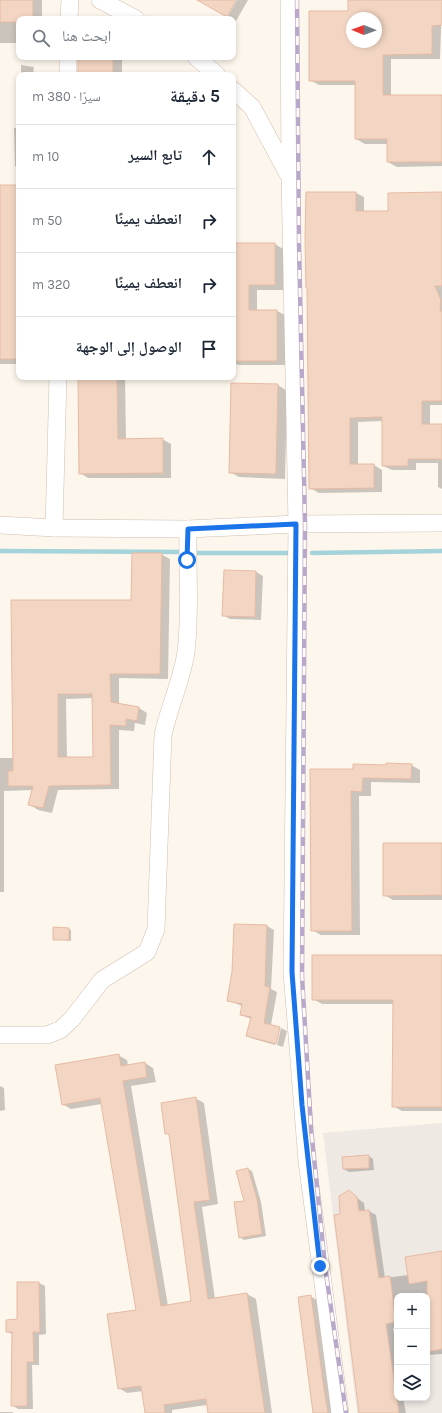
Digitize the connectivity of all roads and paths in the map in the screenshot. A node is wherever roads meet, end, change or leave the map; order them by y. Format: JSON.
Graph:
{"nodes":[{"id":1,"x":70,"y":0,"type":"edge"},
{"id":2,"x":100,"y":0,"type":"edge"},
{"id":3,"x":289,"y":0,"type":"edge"},
{"id":4,"x":69,"y":16,"type":"edge"},
{"id":5,"x":130,"y":16,"type":"edge"},
{"id":6,"x":68,"y":60,"type":"edge"},
{"id":7,"x":200,"y":60,"type":"edge"},
{"id":8,"x":68,"y":72,"type":"edge"},
{"id":9,"x":214,"y":72,"type":"edge"},
{"id":10,"x":236,"y":93,"type":"edge"},
{"id":11,"x":290,"y":176,"type":"junction"},
{"id":12,"x":58,"y":380,"type":"edge"},
{"id":13,"x":442,"y":522,"type":"edge"},
{"id":14,"x":296,"y":524,"type":"junction"},
{"id":15,"x":0,"y":525,"type":"edge"},
{"id":16,"x":54,"y":528,"type":"junction"},
{"id":17,"x":188,"y":545,"type":"junction"},
{"id":18,"x":0,"y":1035,"type":"edge"},
{"id":19,"x":340,"y":1413,"type":"edge"}],
"edges":[{"from":1,"to":4,"type":"street"},
{"from":2,"to":5,"type":"street"},
{"from":3,"to":11,"type":"street"},
{"from":6,"to":8,"type":"street"},
{"from":7,"to":9,"type":"street"},
{"from":10,"to":11,"type":"street"},
{"from":11,"to":14,"type":"street"},
{"from":12,"to":16,"type":"street"},
{"from":13,"to":14,"type":"street"},
{"from":14,"to":17,"type":"street"},
{"from":14,"to":19,"type":"street"},
{"from":15,"to":16,"type":"street"},
{"from":16,"to":17,"type":"street"},
{"from":17,"to":18,"type":"street"}]}
